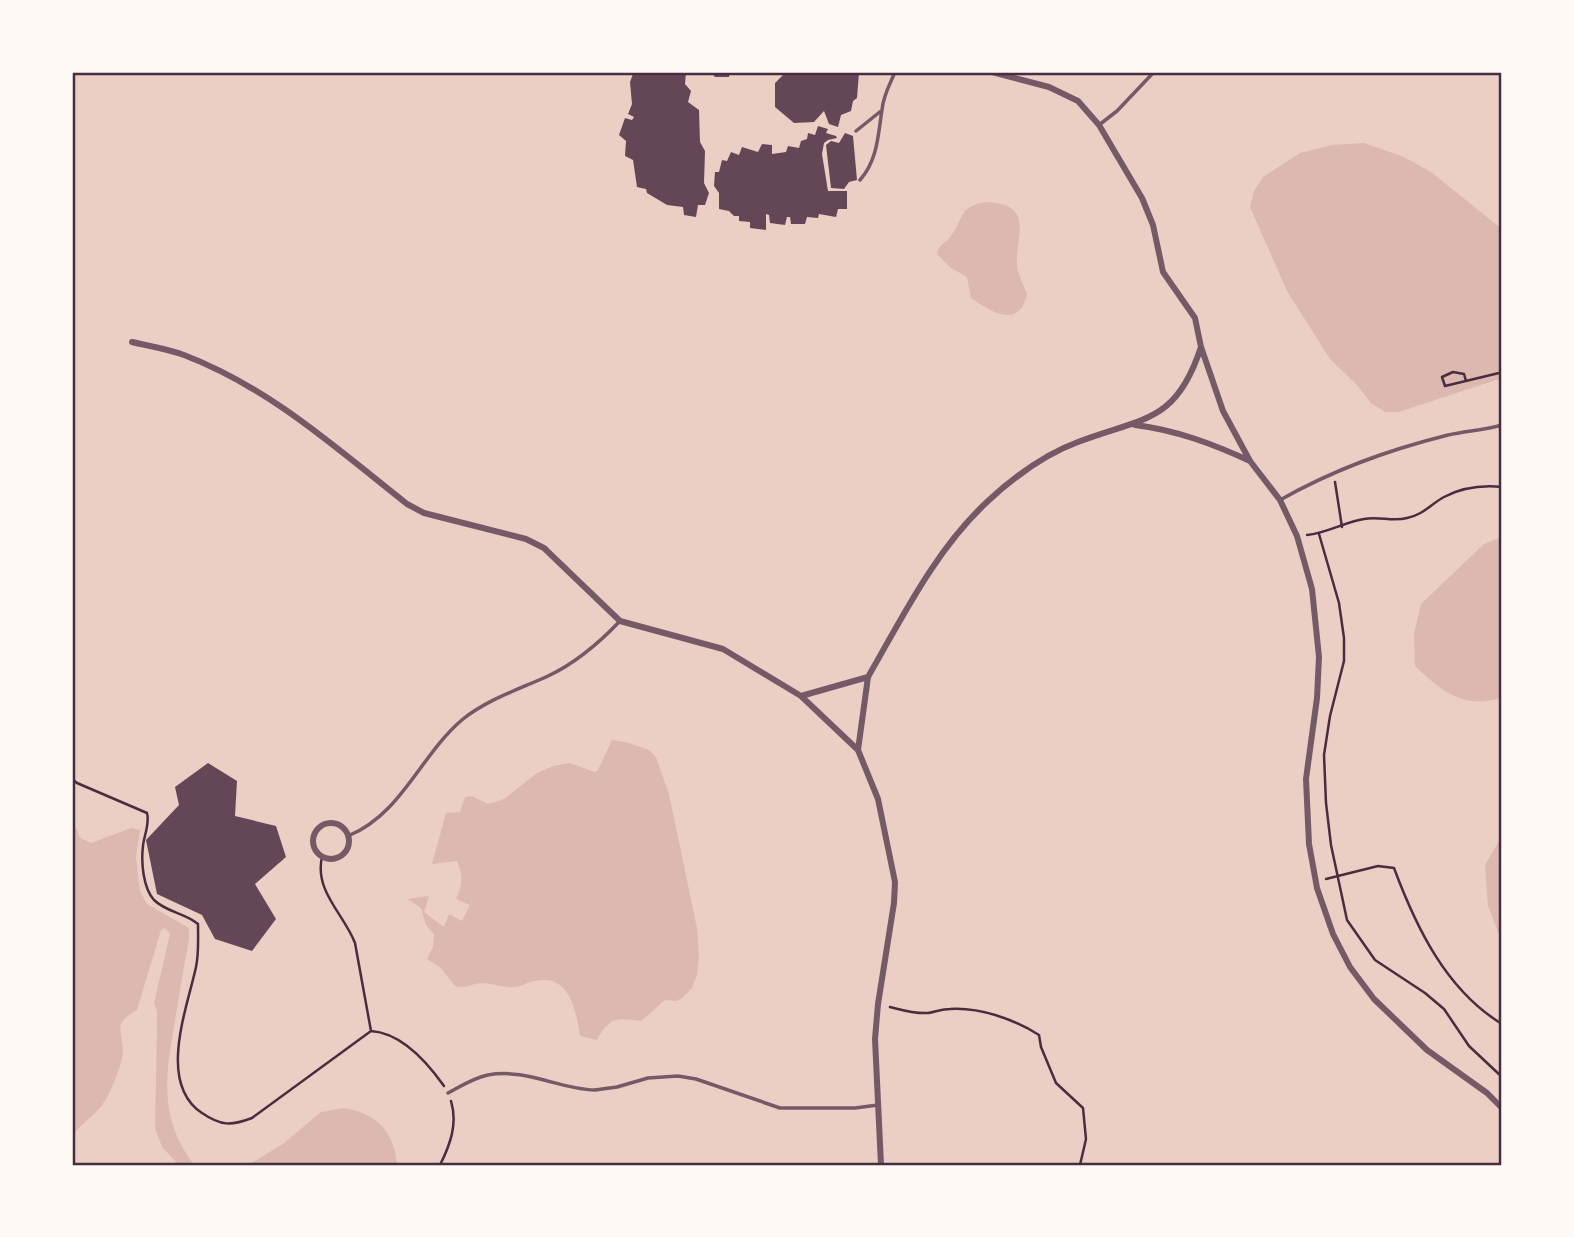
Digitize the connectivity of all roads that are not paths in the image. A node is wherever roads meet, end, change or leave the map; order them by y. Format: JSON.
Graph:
{"nodes":[{"id":1,"x":895,"y":72,"type":"edge"},
{"id":2,"x":992,"y":72,"type":"edge"},
{"id":3,"x":1154,"y":72,"type":"edge"},
{"id":4,"x":881,"y":111,"type":"junction"},
{"id":5,"x":1099,"y":125,"type":"junction"},
{"id":6,"x":856,"y":131,"type":"dead end"},
{"id":7,"x":860,"y":180,"type":"dead end"},
{"id":8,"x":132,"y":342,"type":"dead end"},
{"id":9,"x":1201,"y":347,"type":"junction"},
{"id":10,"x":1133,"y":425,"type":"junction"},
{"id":11,"x":1502,"y":425,"type":"edge"},
{"id":12,"x":1250,"y":461,"type":"junction"},
{"id":13,"x":1280,"y":500,"type":"junction"},
{"id":14,"x":620,"y":621,"type":"junction"},
{"id":15,"x":868,"y":677,"type":"junction"},
{"id":16,"x":801,"y":696,"type":"junction"},
{"id":17,"x":858,"y":750,"type":"junction"},
{"id":18,"x":348,"y":836,"type":"junction"},
{"id":19,"x":449,"y":1093,"type":"road end"},
{"id":20,"x":879,"y":1105,"type":"junction"},
{"id":21,"x":1502,"y":1108,"type":"edge"},
{"id":22,"x":881,"y":1165,"type":"edge"}],
"edges":[{"from":1,"to":4,"type":"lane"},
{"from":2,"to":5,"type":"street"},
{"from":3,"to":5,"type":"lane"},
{"from":4,"to":6,"type":"lane"},
{"from":4,"to":7,"type":"lane"},
{"from":5,"to":9,"type":"street"},
{"from":8,"to":14,"type":"street"},
{"from":9,"to":10,"type":"street"},
{"from":9,"to":12,"type":"street"},
{"from":10,"to":12,"type":"street"},
{"from":10,"to":15,"type":"street"},
{"from":11,"to":13,"type":"lane"},
{"from":12,"to":13,"type":"street"},
{"from":13,"to":21,"type":"street"},
{"from":14,"to":16,"type":"street"},
{"from":14,"to":18,"type":"lane"},
{"from":15,"to":16,"type":"street"},
{"from":15,"to":17,"type":"street"},
{"from":16,"to":17,"type":"street"},
{"from":17,"to":20,"type":"street"},
{"from":18,"to":18,"type":"street"},
{"from":19,"to":20,"type":"lane"},
{"from":20,"to":22,"type":"street"}]}
